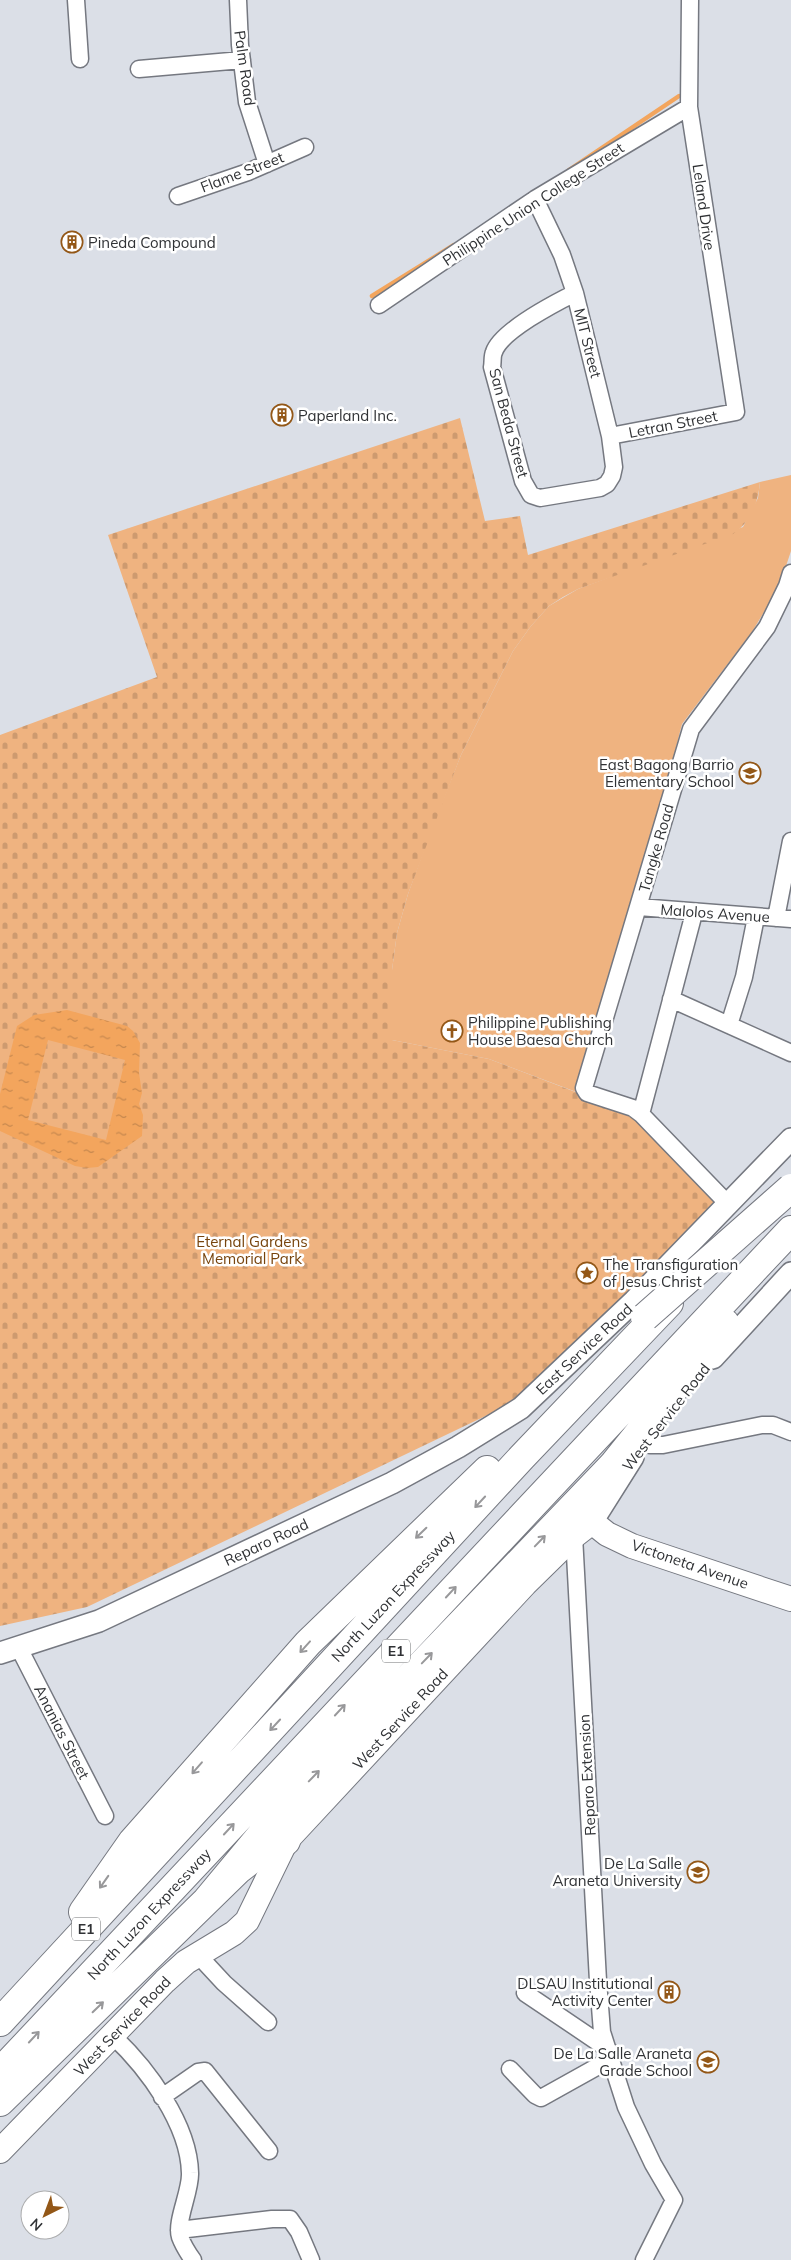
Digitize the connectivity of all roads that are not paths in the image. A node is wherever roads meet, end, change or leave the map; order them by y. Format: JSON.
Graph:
{"nodes":[{"id":1,"x":76,"y":0,"type":"edge"},
{"id":2,"x":238,"y":0,"type":"edge"},
{"id":3,"x":690,"y":0,"type":"edge"},
{"id":4,"x":80,"y":59,"type":"dead end"},
{"id":5,"x":242,"y":60,"type":"junction"},
{"id":6,"x":139,"y":69,"type":"dead end"},
{"id":7,"x":690,"y":107,"type":"junction"},
{"id":8,"x":305,"y":147,"type":"dead end"},
{"id":9,"x":267,"y":164,"type":"junction"},
{"id":10,"x":178,"y":196,"type":"dead end"},
{"id":11,"x":535,"y":199,"type":"junction"},
{"id":12,"x":575,"y":293,"type":"junction"},
{"id":13,"x":379,"y":305,"type":"dead end"},
{"id":14,"x":736,"y":412,"type":"joint"},
{"id":15,"x":610,"y":436,"type":"junction"},
{"id":16,"x":600,"y":488,"type":"joint"},
{"id":17,"x":791,"y":573,"type":"edge"},
{"id":18,"x":791,"y":841,"type":"edge"},
{"id":19,"x":639,"y":907,"type":"junction"},
{"id":20,"x":694,"y":913,"type":"junction"},
{"id":21,"x":756,"y":917,"type":"junction"},
{"id":22,"x":784,"y":918,"type":"edge"},
{"id":23,"x":671,"y":999,"type":"junction"},
{"id":24,"x":729,"y":1024,"type":"junction"},
{"id":25,"x":791,"y":1053,"type":"edge"},
{"id":26,"x":641,"y":1114,"type":"junction"},
{"id":27,"x":791,"y":1139,"type":"edge"},
{"id":28,"x":791,"y":1175,"type":"edge"},
{"id":29,"x":791,"y":1188,"type":"edge"},
{"id":30,"x":728,"y":1204,"type":"junction"},
{"id":31,"x":791,"y":1231,"type":"edge"},
{"id":32,"x":790,"y":1275,"type":"edge"},
{"id":33,"x":521,"y":1408,"type":"joint"},
{"id":34,"x":791,"y":1432,"type":"edge"},
{"id":35,"x":644,"y":1442,"type":"junction"},
{"id":36,"x":592,"y":1522,"type":"junction"},
{"id":37,"x":574,"y":1536,"type":"junction"},
{"id":38,"x":791,"y":1599,"type":"edge"},
{"id":39,"x":10,"y":1650,"type":"edge"},
{"id":40,"x":104,"y":1816,"type":"dead end"},
{"id":41,"x":286,"y":1841,"type":"junction"},
{"id":42,"x":207,"y":1900,"type":"junction"},
{"id":43,"x":198,"y":1955,"type":"junction"},
{"id":44,"x":525,"y":1993,"type":"dead end"},
{"id":45,"x":24,"y":1997,"type":"junction"},
{"id":46,"x":0,"y":2022,"type":"edge"},
{"id":47,"x":268,"y":2022,"type":"dead end"},
{"id":48,"x":113,"y":2036,"type":"junction"},
{"id":49,"x":609,"y":2054,"type":"junction"},
{"id":50,"x":510,"y":2069,"type":"dead end"},
{"id":51,"x":0,"y":2072,"type":"edge"},
{"id":52,"x":162,"y":2097,"type":"junction"},
{"id":53,"x":0,"y":2102,"type":"edge"},
{"id":54,"x":0,"y":2151,"type":"edge"},
{"id":55,"x":269,"y":2151,"type":"dead end"},
{"id":56,"x":179,"y":2230,"type":"junction"},
{"id":57,"x":193,"y":2260,"type":"edge"},
{"id":58,"x":311,"y":2260,"type":"edge"},
{"id":59,"x":644,"y":2260,"type":"edge"}],
"edges":[{"from":1,"to":4,"type":"street"},
{"from":2,"to":5,"type":"street","name":"Palm Road"},
{"from":3,"to":7,"type":"street","name":"Leland Drive"},
{"from":5,"to":6,"type":"street"},
{"from":5,"to":9,"type":"street","name":"Palm Road"},
{"from":7,"to":11,"type":"street","name":"Philippine Union College Street"},
{"from":7,"to":14,"type":"street","name":"Leland Drive"},
{"from":8,"to":9,"type":"street","name":"Flame Street"},
{"from":9,"to":10,"type":"street","name":"Flame Street"},
{"from":11,"to":12,"type":"street","name":"MIT Street"},
{"from":11,"to":13,"type":"street","name":"Philippine Union College Street"},
{"from":12,"to":15,"type":"street","name":"MIT Street"},
{"from":12,"to":16,"type":"street","name":"San Beda Street"},
{"from":14,"to":15,"type":"street","name":"Letran Street"},
{"from":15,"to":16,"type":"street","name":"MIT Street"},
{"from":17,"to":19,"type":"street","name":"Tangke Road"},
{"from":18,"to":22,"type":"street"},
{"from":19,"to":20,"type":"street","name":"Malolos Avenue"},
{"from":19,"to":26,"type":"street","name":"Tangke Road"},
{"from":20,"to":21,"type":"street","name":"Malolos Avenue"},
{"from":20,"to":23,"type":"street"},
{"from":21,"to":22,"type":"street","name":"Malolos Avenue"},
{"from":21,"to":24,"type":"street"},
{"from":23,"to":24,"type":"street"},
{"from":23,"to":26,"type":"street"},
{"from":24,"to":25,"type":"street"},
{"from":26,"to":30,"type":"street"},
{"from":27,"to":30,"type":"street","name":"East Service Road"},
{"from":28,"to":45,"type":"highway","name":"North Luzon Expressway","number":"E1","one_way":true},
{"from":29,"to":45,"type":"highway","one_way":true,"bridge":true},
{"from":30,"to":33,"type":"street","name":"East Service Road"},
{"from":42,"to":31,"type":"highway","one_way":true},
{"from":51,"to":31,"type":"highway","name":"North Luzon Expressway","number":"E1","one_way":true},
{"from":32,"to":35,"type":"street","name":"West Service Road"},
{"from":33,"to":39,"type":"street","name":"Reparo Road"},
{"from":34,"to":35,"type":"street"},
{"from":35,"to":36,"type":"street","name":"West Service Road"},
{"from":36,"to":37,"type":"main road","name":"West Service Road"},
{"from":36,"to":38,"type":"main road","name":"Victoneta Avenue"},
{"from":37,"to":41,"type":"main road","name":"West Service Road"},
{"from":37,"to":49,"type":"street","name":"Reparo Extension"},
{"from":39,"to":40,"type":"street","name":"Ananias Street"},
{"from":41,"to":42,"type":"highway"},
{"from":41,"to":43,"type":"main road","name":"West Service Road"},
{"from":53,"to":42,"type":"highway","one_way":true},
{"from":43,"to":47,"type":"street"},
{"from":43,"to":48,"type":"main road","name":"West Service Road"},
{"from":44,"to":49,"type":"street"},
{"from":45,"to":46,"type":"highway","name":"North Luzon Expressway","number":"E1"},
{"from":48,"to":52,"type":"street"},
{"from":48,"to":54,"type":"main road","name":"West Service Road"},
{"from":49,"to":50,"type":"street"},
{"from":49,"to":59,"type":"street","name":"Reparo Extension"},
{"from":52,"to":55,"type":"street"},
{"from":52,"to":56,"type":"street"},
{"from":56,"to":57,"type":"street"},
{"from":56,"to":58,"type":"street"}]}
